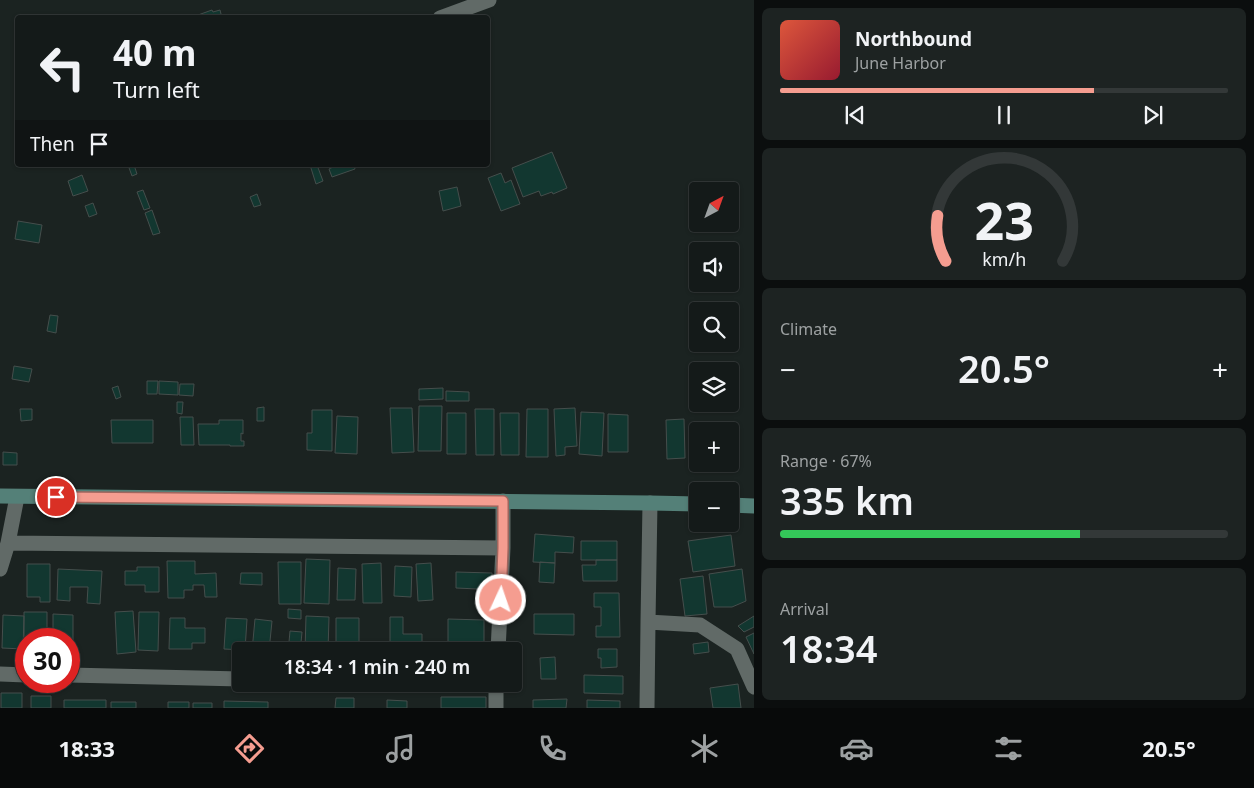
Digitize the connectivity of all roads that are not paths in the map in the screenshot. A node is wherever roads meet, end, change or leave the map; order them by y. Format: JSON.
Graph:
{"nodes":[{"id":1,"x":489,"y":0,"type":"edge"},
{"id":2,"x":448,"y":15,"type":"edge"},
{"id":3,"x":0,"y":496,"type":"edge"},
{"id":4,"x":18,"y":497,"type":"junction"},
{"id":5,"x":503,"y":501,"type":"junction"},
{"id":6,"x":650,"y":503,"type":"junction"},
{"id":7,"x":689,"y":504,"type":"edge"},
{"id":8,"x":739,"y":505,"type":"edge"},
{"id":9,"x":754,"y":506,"type":"edge"},
{"id":10,"x":8,"y":543,"type":"junction"},
{"id":11,"x":503,"y":548,"type":"junction"},
{"id":12,"x":0,"y":569,"type":"edge"},
{"id":13,"x":648,"y":622,"type":"junction"},
{"id":14,"x":498,"y":642,"type":"edge"},
{"id":15,"x":0,"y":674,"type":"edge"},
{"id":16,"x":15,"y":675,"type":"edge"},
{"id":17,"x":80,"y":676,"type":"edge"},
{"id":18,"x":232,"y":679,"type":"edge"},
{"id":19,"x":754,"y":687,"type":"edge"},
{"id":20,"x":496,"y":692,"type":"edge"},
{"id":21,"x":496,"y":708,"type":"edge"},
{"id":22,"x":647,"y":708,"type":"edge"}],
"edges":[{"from":1,"to":2,"type":"street"},
{"from":3,"to":4,"type":"street"},
{"from":4,"to":5,"type":"street"},
{"from":4,"to":10,"type":"street"},
{"from":5,"to":6,"type":"street"},
{"from":5,"to":11,"type":"street"},
{"from":6,"to":7,"type":"street"},
{"from":6,"to":13,"type":"street"},
{"from":8,"to":9,"type":"street"},
{"from":10,"to":11,"type":"street"},
{"from":10,"to":12,"type":"street"},
{"from":11,"to":14,"type":"street"},
{"from":13,"to":19,"type":"street"},
{"from":13,"to":22,"type":"street"},
{"from":15,"to":16,"type":"street"},
{"from":17,"to":18,"type":"street"},
{"from":20,"to":21,"type":"street"}]}
